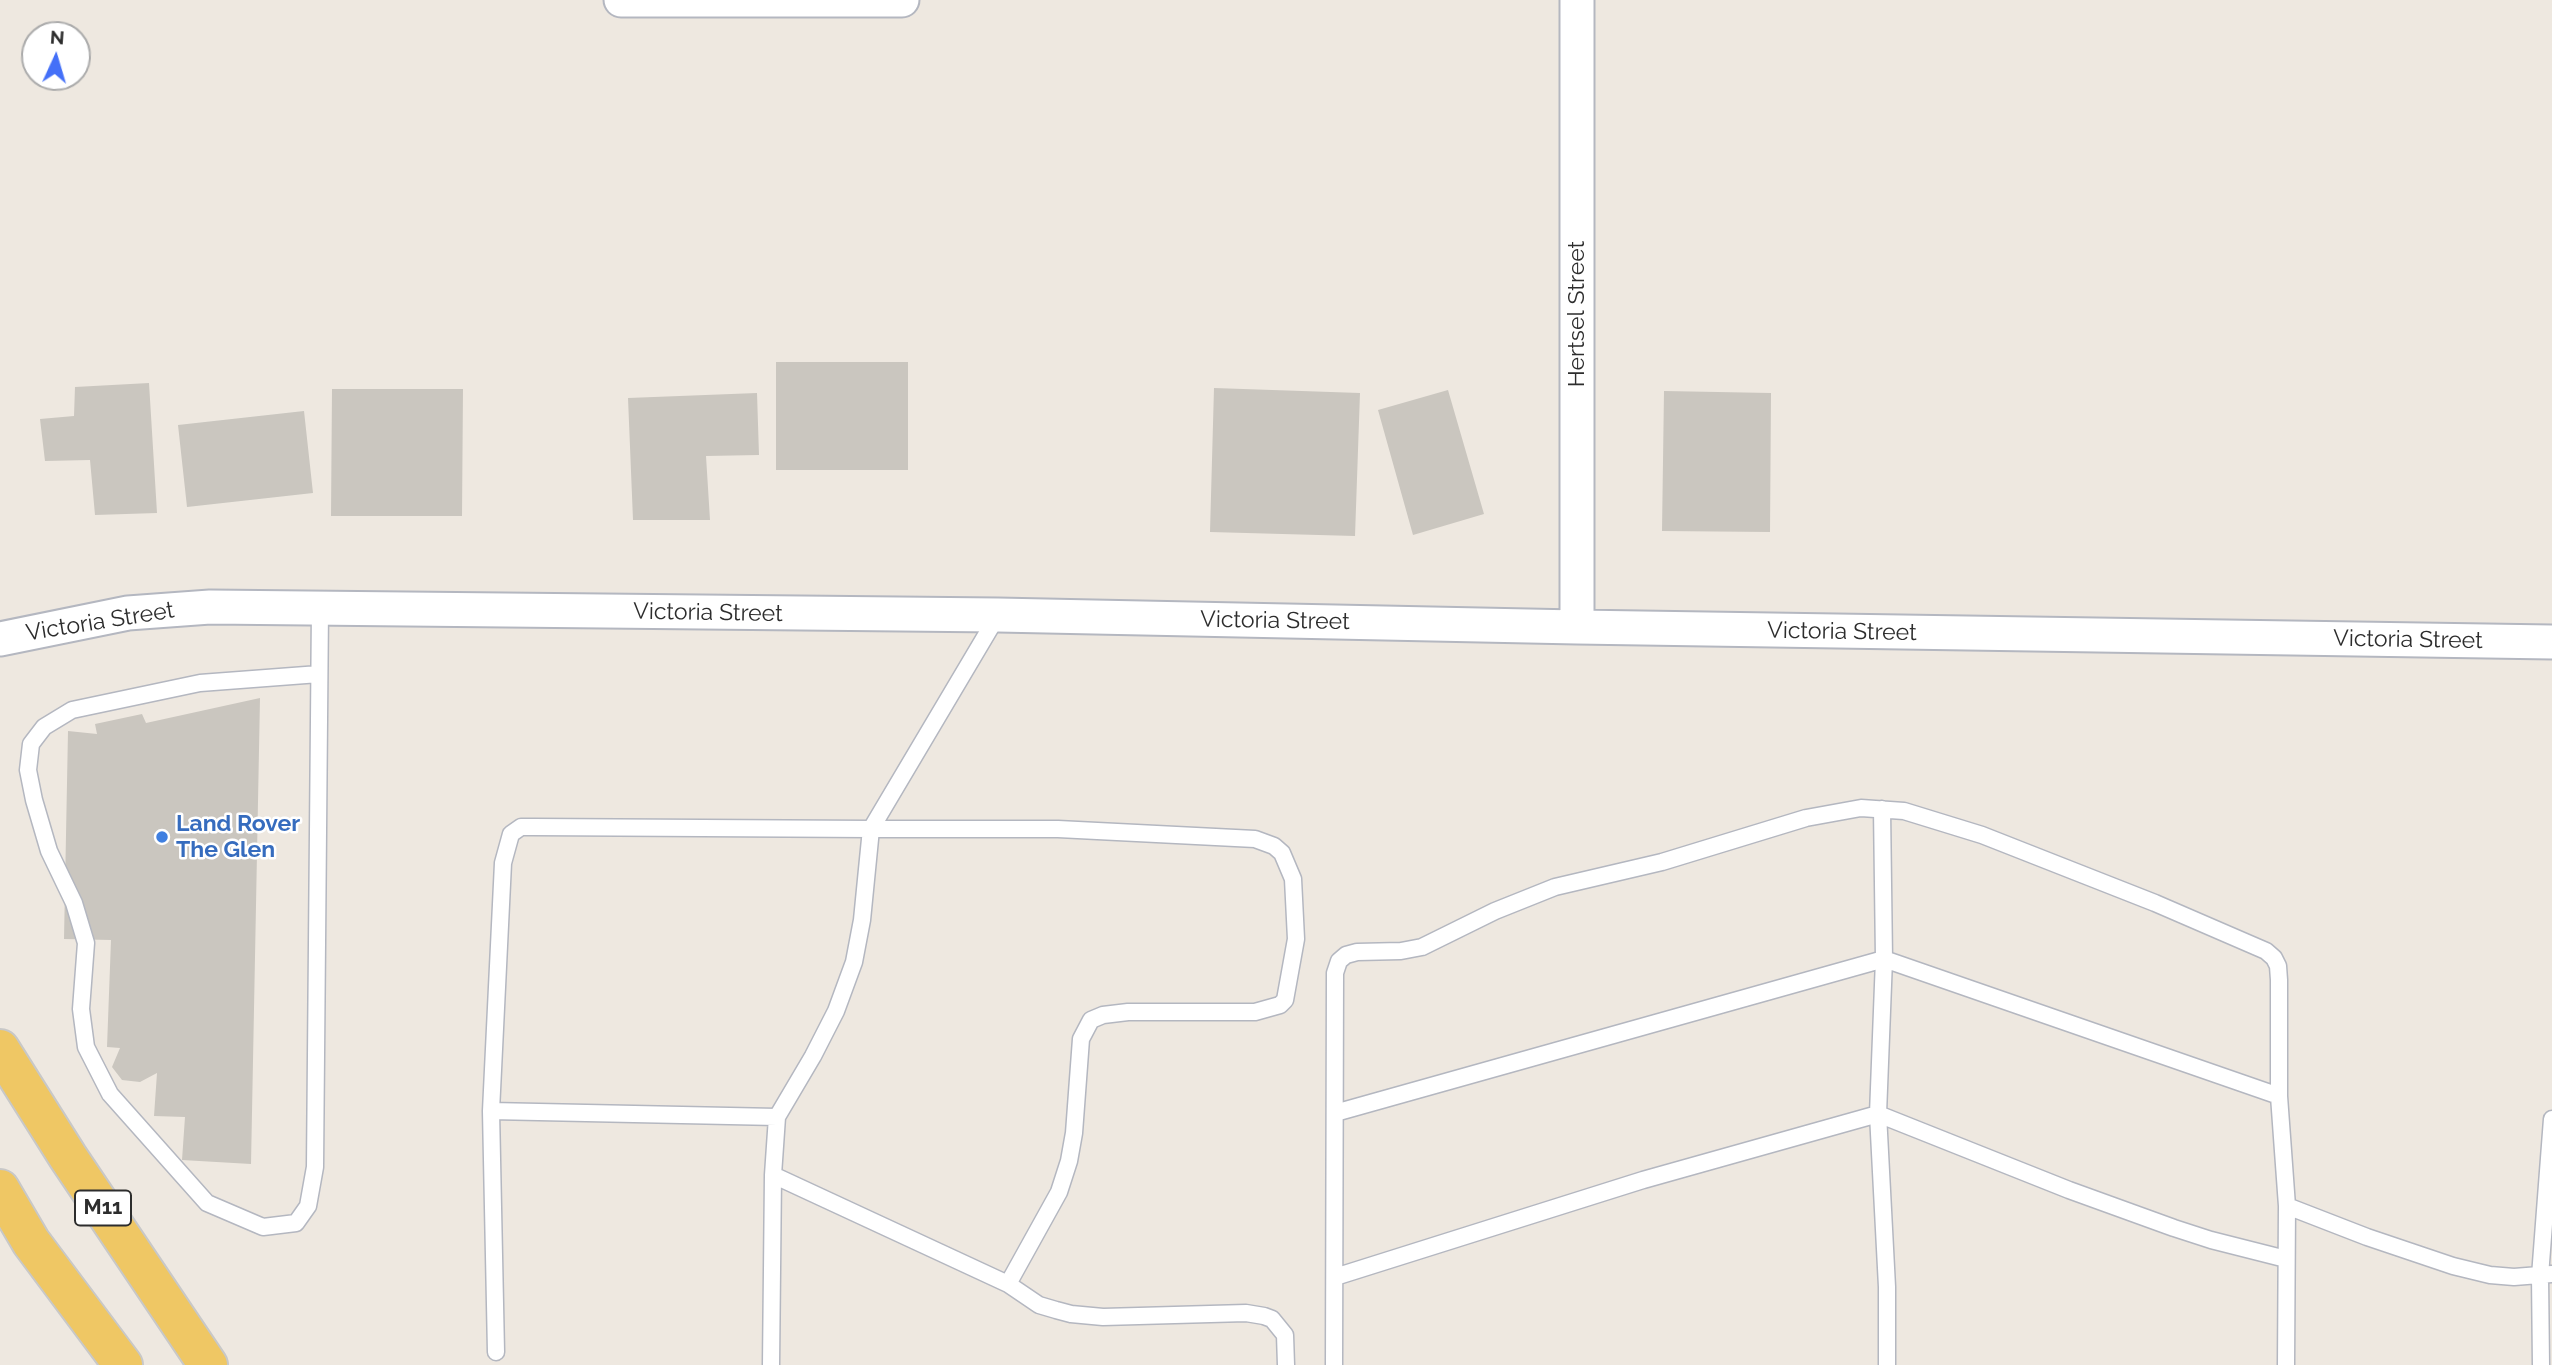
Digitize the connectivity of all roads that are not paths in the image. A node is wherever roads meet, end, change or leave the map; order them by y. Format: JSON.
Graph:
{"nodes":[{"id":1,"x":621,"y":0,"type":"edge"},
{"id":2,"x":902,"y":0,"type":"edge"},
{"id":3,"x":1577,"y":0,"type":"edge"},
{"id":4,"x":320,"y":608,"type":"junction"},
{"id":5,"x":998,"y":615,"type":"junction"},
{"id":6,"x":1577,"y":627,"type":"junction"},
{"id":7,"x":2,"y":634,"type":"edge"},
{"id":8,"x":2552,"y":642,"type":"edge"},
{"id":9,"x":319,"y":674,"type":"junction"},
{"id":10,"x":1882,"y":809,"type":"junction"},
{"id":11,"x":871,"y":829,"type":"junction"},
{"id":12,"x":1884,"y":959,"type":"junction"},
{"id":13,"x":0,"y":1049,"type":"edge"},
{"id":14,"x":2279,"y":1096,"type":"junction"},
{"id":15,"x":491,"y":1111,"type":"junction"},
{"id":16,"x":1335,"y":1114,"type":"junction"},
{"id":17,"x":1878,"y":1114,"type":"junction"},
{"id":18,"x":777,"y":1117,"type":"junction"},
{"id":19,"x":2552,"y":1119,"type":"edge"},
{"id":20,"x":773,"y":1175,"type":"junction"},
{"id":21,"x":0,"y":1189,"type":"edge"},
{"id":22,"x":2287,"y":1206,"type":"junction"},
{"id":23,"x":2286,"y":1259,"type":"junction"},
{"id":24,"x":2546,"y":1275,"type":"edge"},
{"id":25,"x":1335,"y":1277,"type":"junction"},
{"id":26,"x":1008,"y":1284,"type":"junction"},
{"id":27,"x":496,"y":1352,"type":"dead end"},
{"id":28,"x":123,"y":1365,"type":"edge"},
{"id":29,"x":208,"y":1365,"type":"edge"},
{"id":30,"x":771,"y":1365,"type":"edge"},
{"id":31,"x":1286,"y":1365,"type":"edge"},
{"id":32,"x":1334,"y":1365,"type":"edge"},
{"id":33,"x":1887,"y":1365,"type":"edge"},
{"id":34,"x":2286,"y":1365,"type":"edge"},
{"id":35,"x":2541,"y":1365,"type":"edge"}],
"edges":[{"from":1,"to":2,"type":"street"},
{"from":3,"to":6,"type":"street","name":"Hertsel Street"},
{"from":4,"to":5,"type":"street","name":"Victoria Street"},
{"from":4,"to":7,"type":"street","name":"Victoria Street"},
{"from":4,"to":9,"type":"lane"},
{"from":5,"to":6,"type":"street","name":"Victoria Street"},
{"from":5,"to":11,"type":"lane"},
{"from":6,"to":8,"type":"street","name":"Victoria Street"},
{"from":9,"to":9,"type":"lane"},
{"from":10,"to":12,"type":"lane"},
{"from":10,"to":14,"type":"lane"},
{"from":10,"to":16,"type":"lane"},
{"from":11,"to":15,"type":"lane"},
{"from":11,"to":18,"type":"lane"},
{"from":11,"to":26,"type":"lane"},
{"from":12,"to":14,"type":"lane"},
{"from":12,"to":16,"type":"lane"},
{"from":12,"to":17,"type":"lane"},
{"from":13,"to":29,"type":"main road","number":"M11"},
{"from":14,"to":22,"type":"lane"},
{"from":15,"to":18,"type":"lane"},
{"from":15,"to":27,"type":"lane"},
{"from":16,"to":25,"type":"lane"},
{"from":17,"to":23,"type":"lane"},
{"from":17,"to":25,"type":"lane"},
{"from":17,"to":33,"type":"lane"},
{"from":18,"to":20,"type":"lane"},
{"from":19,"to":24,"type":"lane"},
{"from":20,"to":26,"type":"lane"},
{"from":20,"to":30,"type":"lane"},
{"from":21,"to":28,"type":"main road"},
{"from":22,"to":23,"type":"lane"},
{"from":22,"to":24,"type":"lane"},
{"from":23,"to":34,"type":"lane"},
{"from":24,"to":35,"type":"lane"},
{"from":25,"to":32,"type":"lane"},
{"from":26,"to":31,"type":"lane"}]}
